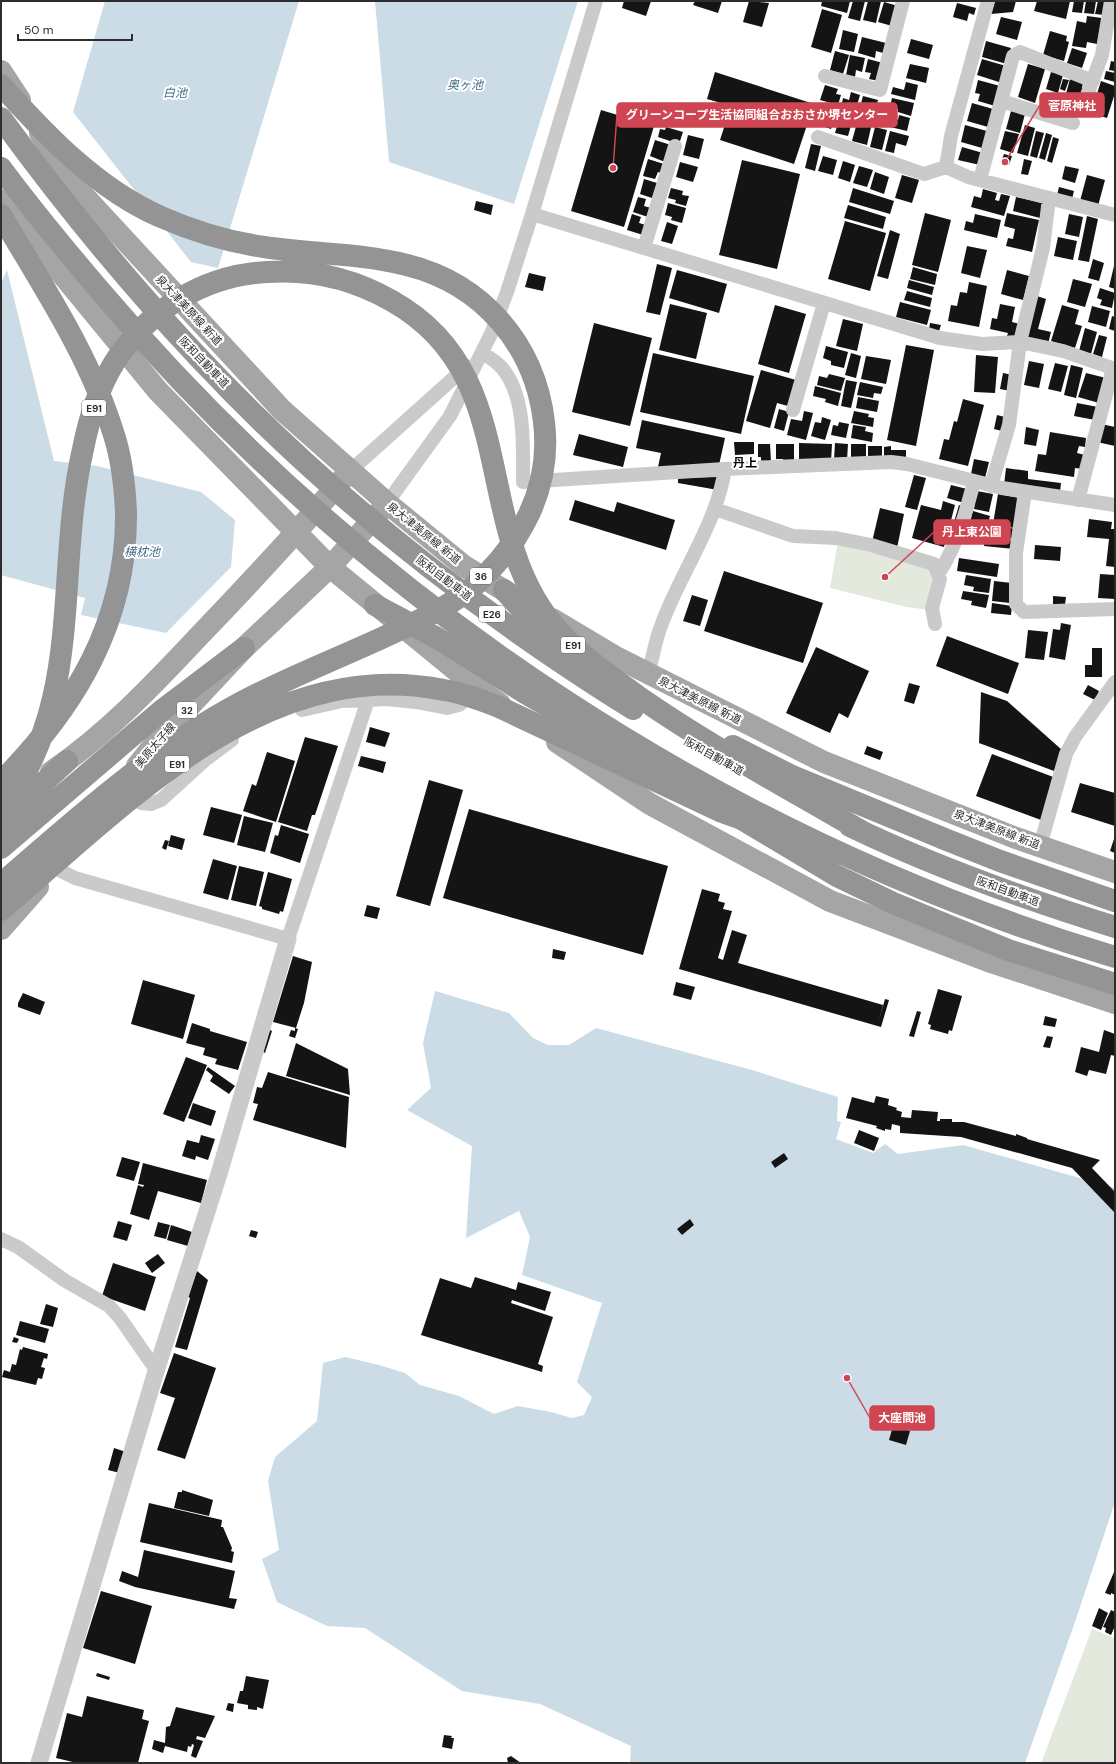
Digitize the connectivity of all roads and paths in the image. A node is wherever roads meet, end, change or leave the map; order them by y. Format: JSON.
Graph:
{"nodes":[{"id":1,"x":596,"y":1,"type":"edge"},
{"id":2,"x":903,"y":1,"type":"edge"},
{"id":3,"x":988,"y":1,"type":"edge"},
{"id":4,"x":1111,"y":1,"type":"edge"},
{"id":5,"x":1,"y":71,"type":"edge"},
{"id":6,"x":825,"y":76,"type":"dead end"},
{"id":7,"x":1093,"y":81,"type":"junction"},
{"id":8,"x":1,"y":85,"type":"edge"},
{"id":9,"x":1086,"y":98,"type":"dead end"},
{"id":10,"x":1001,"y":101,"type":"junction"},
{"id":11,"x":1,"y":118,"type":"edge"},
{"id":12,"x":1073,"y":123,"type":"dead end"},
{"id":13,"x":818,"y":137,"type":"dead end"},
{"id":14,"x":676,"y":146,"type":"dead end"},
{"id":15,"x":946,"y":167,"type":"junction"},
{"id":16,"x":1,"y":168,"type":"edge"},
{"id":17,"x":980,"y":180,"type":"junction"},
{"id":18,"x":1049,"y":198,"type":"junction"},
{"id":19,"x":1,"y":200,"type":"edge"},
{"id":20,"x":532,"y":214,"type":"junction"},
{"id":21,"x":1,"y":215,"type":"edge"},
{"id":22,"x":1115,"y":215,"type":"edge"},
{"id":23,"x":644,"y":248,"type":"junction"},
{"id":24,"x":824,"y":303,"type":"junction"},
{"id":25,"x":1020,"y":342,"type":"junction"},
{"id":26,"x":482,"y":353,"type":"junction"},
{"id":27,"x":1114,"y":369,"type":"edge"},
{"id":28,"x":793,"y":410,"type":"dead end"},
{"id":29,"x":725,"y":469,"type":"junction"},
{"id":30,"x":350,"y":471,"type":"junction"},
{"id":31,"x":974,"y":482,"type":"junction"},
{"id":32,"x":991,"y":486,"type":"junction"},
{"id":33,"x":1025,"y":492,"type":"junction"},
{"id":34,"x":1078,"y":500,"type":"junction"},
{"id":35,"x":387,"y":503,"type":"junction"},
{"id":36,"x":1115,"y":505,"type":"edge"},
{"id":37,"x":715,"y":509,"type":"junction"},
{"id":38,"x":297,"y":533,"type":"junction"},
{"id":39,"x":330,"y":567,"type":"junction"},
{"id":40,"x":939,"y":573,"type":"junction"},
{"id":41,"x":504,"y":590,"type":"junction"},
{"id":42,"x":375,"y":605,"type":"junction"},
{"id":43,"x":1115,"y":609,"type":"edge"},
{"id":44,"x":935,"y":624,"type":"dead end"},
{"id":45,"x":244,"y":648,"type":"junction"},
{"id":46,"x":648,"y":674,"type":"junction"},
{"id":47,"x":1115,"y":682,"type":"edge"},
{"id":48,"x":480,"y":690,"type":"junction"},
{"id":49,"x":368,"y":700,"type":"junction"},
{"id":50,"x":68,"y":761,"type":"junction"},
{"id":51,"x":1,"y":782,"type":"edge"},
{"id":52,"x":121,"y":786,"type":"junction"},
{"id":53,"x":1,"y":807,"type":"edge"},
{"id":54,"x":1,"y":812,"type":"edge"},
{"id":55,"x":1,"y":822,"type":"edge"},
{"id":56,"x":863,"y":832,"type":"junction"},
{"id":57,"x":1040,"y":846,"type":"junction"},
{"id":58,"x":1,"y":848,"type":"edge"},
{"id":59,"x":852,"y":860,"type":"junction"},
{"id":60,"x":55,"y":868,"type":"junction"},
{"id":61,"x":1115,"y":872,"type":"edge"},
{"id":62,"x":1,"y":884,"type":"edge"},
{"id":63,"x":1115,"y":901,"type":"edge"},
{"id":64,"x":1,"y":910,"type":"edge"},
{"id":65,"x":1115,"y":927,"type":"edge"},
{"id":66,"x":1,"y":929,"type":"edge"},
{"id":67,"x":288,"y":939,"type":"junction"},
{"id":68,"x":1115,"y":957,"type":"edge"},
{"id":69,"x":1115,"y":984,"type":"edge"},
{"id":70,"x":1115,"y":1003,"type":"edge"},
{"id":71,"x":1,"y":1239,"type":"edge"},
{"id":72,"x":157,"y":1368,"type":"junction"},
{"id":73,"x":39,"y":1763,"type":"edge"}],
"edges":[{"from":1,"to":20,"type":"street"},
{"from":2,"to":6,"type":"street"},
{"from":3,"to":15,"type":"street"},
{"from":4,"to":7,"type":"street"},
{"from":5,"to":30,"type":"main road","name":"泉大津美原線 新道","number":"36"},
{"from":7,"to":9,"type":"street"},
{"from":7,"to":10,"type":"street"},
{"from":8,"to":62,"type":"highway","number":"E91","bridge":true},
{"from":10,"to":12,"type":"street"},
{"from":10,"to":17,"type":"street"},
{"from":11,"to":56,"type":"highway","name":"阪和自動車道","number":"E26","bridge":true},
{"from":13,"to":15,"type":"street"},
{"from":14,"to":23,"type":"street"},
{"from":15,"to":17,"type":"street"},
{"from":16,"to":59,"type":"highway","number":"E26","bridge":true},
{"from":17,"to":18,"type":"street"},
{"from":18,"to":22,"type":"street"},
{"from":18,"to":25,"type":"street"},
{"from":19,"to":38,"type":"main road"},
{"from":20,"to":23,"type":"street"},
{"from":20,"to":26,"type":"street"},
{"from":21,"to":51,"type":"highway","number":"E91","bridge":true},
{"from":23,"to":24,"type":"street"},
{"from":24,"to":25,"type":"street"},
{"from":24,"to":28,"type":"street"},
{"from":25,"to":27,"type":"street"},
{"from":25,"to":32,"type":"street"},
{"from":26,"to":29,"type":"street"},
{"from":26,"to":30,"type":"street"},
{"from":26,"to":35,"type":"street"},
{"from":27,"to":34,"type":"street"},
{"from":29,"to":31,"type":"street"},
{"from":29,"to":37,"type":"street"},
{"from":30,"to":35,"type":"main road","name":"泉大津美原線 新道","number":"36"},
{"from":30,"to":38,"type":"main road"},
{"from":31,"to":32,"type":"street"},
{"from":31,"to":40,"type":"street"},
{"from":32,"to":33,"type":"street"},
{"from":33,"to":34,"type":"street"},
{"from":33,"to":43,"type":"street"},
{"from":34,"to":36,"type":"street"},
{"from":35,"to":39,"type":"main road","name":"美原太子線","number":"32"},
{"from":35,"to":41,"type":"main road","name":"泉大津美原線 新道","number":"36"},
{"from":37,"to":40,"type":"street"},
{"from":37,"to":46,"type":"street"},
{"from":38,"to":39,"type":"main road"},
{"from":38,"to":50,"type":"main road"},
{"from":39,"to":42,"type":"main road"},
{"from":39,"to":45,"type":"main road","name":"美原太子線","number":"32"},
{"from":40,"to":44,"type":"street"},
{"from":41,"to":46,"type":"main road","name":"泉大津美原線 新道","number":"36"},
{"from":41,"to":63,"type":"highway"},
{"from":42,"to":48,"type":"main road"},
{"from":42,"to":69,"type":"highway"},
{"from":45,"to":52,"type":"main road","name":"美原太子線","number":"32"},
{"from":45,"to":58,"type":"highway"},
{"from":46,"to":57,"type":"main road","name":"泉大津美原線 新道","number":"36"},
{"from":47,"to":57,"type":"street"},
{"from":48,"to":49,"type":"street"},
{"from":48,"to":70,"type":"main road"},
{"from":49,"to":52,"type":"street"},
{"from":49,"to":67,"type":"street"},
{"from":50,"to":53,"type":"main road"},
{"from":50,"to":55,"type":"highway"},
{"from":52,"to":60,"type":"main road","name":"美原太子線","number":"32"},
{"from":54,"to":56,"type":"highway","number":"E91","bridge":true},
{"from":56,"to":65,"type":"highway","name":"阪和自動車道","number":"E26","bridge":true},
{"from":57,"to":61,"type":"main road","name":"泉大津美原線 新道","number":"36"},
{"from":59,"to":64,"type":"highway","number":"E91","bridge":true},
{"from":59,"to":68,"type":"highway","number":"E26","bridge":true},
{"from":60,"to":66,"type":"main road","name":"美原太子線","number":"32"},
{"from":60,"to":67,"type":"street"},
{"from":67,"to":72,"type":"street"},
{"from":71,"to":72,"type":"street"},
{"from":72,"to":73,"type":"street"}]}
